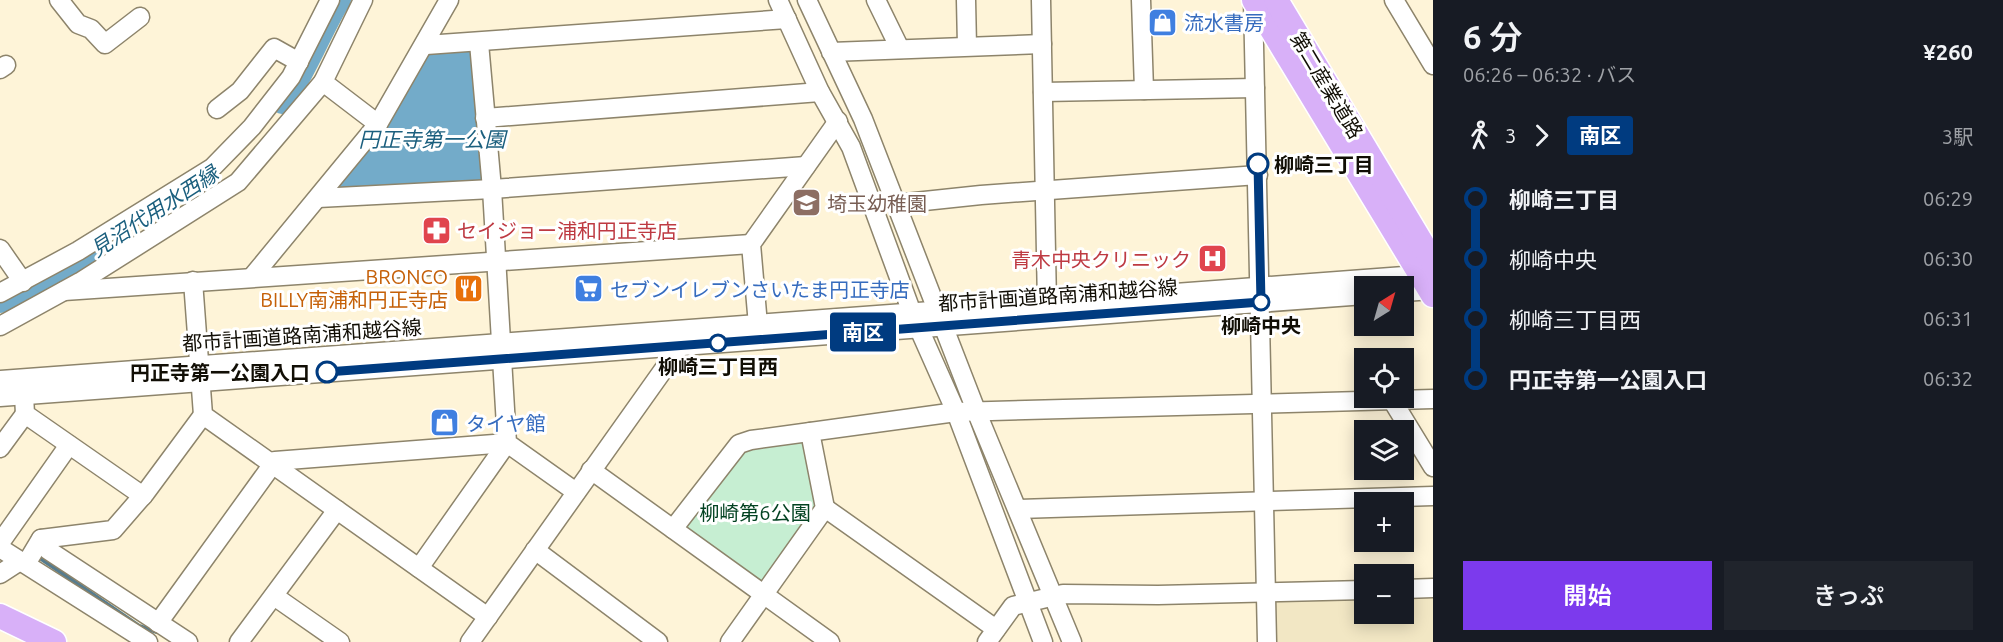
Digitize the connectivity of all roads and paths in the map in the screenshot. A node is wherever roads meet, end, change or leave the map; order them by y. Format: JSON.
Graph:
{"nodes":[{"id":1,"x":59,"y":0,"type":"edge"},
{"id":2,"x":363,"y":0,"type":"edge"},
{"id":3,"x":449,"y":0,"type":"edge"},
{"id":4,"x":778,"y":0,"type":"edge"},
{"id":5,"x":807,"y":0,"type":"edge"},
{"id":6,"x":876,"y":0,"type":"edge"},
{"id":7,"x":966,"y":0,"type":"edge"},
{"id":8,"x":1041,"y":0,"type":"edge"},
{"id":9,"x":1141,"y":0,"type":"edge"},
{"id":10,"x":1253,"y":0,"type":"edge"},
{"id":11,"x":1276,"y":0,"type":"edge"},
{"id":12,"x":1394,"y":0,"type":"edge"},
{"id":13,"x":322,"y":3,"type":"edge"},
{"id":14,"x":140,"y":17,"type":"dead end"},
{"id":15,"x":787,"y":20,"type":"junction"},
{"id":16,"x":479,"y":43,"type":"junction"},
{"id":17,"x":1042,"y":44,"type":"junction"},
{"id":18,"x":426,"y":45,"type":"junction"},
{"id":19,"x":967,"y":46,"type":"junction"},
{"id":20,"x":900,"y":49,"type":"junction"},
{"id":21,"x":831,"y":52,"type":"junction"},
{"id":22,"x":299,"y":62,"type":"junction"},
{"id":23,"x":1433,"y":65,"type":"edge"},
{"id":24,"x":323,"y":82,"type":"junction"},
{"id":25,"x":1255,"y":88,"type":"junction"},
{"id":26,"x":1144,"y":90,"type":"junction"},
{"id":27,"x":820,"y":92,"type":"junction"},
{"id":28,"x":1043,"y":92,"type":"junction"},
{"id":29,"x":217,"y":109,"type":"dead end"},
{"id":30,"x":485,"y":118,"type":"junction"},
{"id":31,"x":838,"y":121,"type":"junction"},
{"id":32,"x":378,"y":124,"type":"junction"},
{"id":33,"x":806,"y":166,"type":"junction"},
{"id":34,"x":1258,"y":175,"type":"junction"},
{"id":35,"x":492,"y":189,"type":"junction"},
{"id":36,"x":1045,"y":191,"type":"junction"},
{"id":37,"x":318,"y":198,"type":"junction"},
{"id":38,"x":896,"y":204,"type":"junction"},
{"id":39,"x":751,"y":244,"type":"junction"},
{"id":40,"x":0,"y":249,"type":"edge"},
{"id":41,"x":496,"y":261,"type":"junction"},
{"id":42,"x":252,"y":277,"type":"junction"},
{"id":43,"x":193,"y":281,"type":"junction"},
{"id":44,"x":1431,"y":281,"type":"edge"},
{"id":45,"x":23,"y":282,"type":"junction"},
{"id":46,"x":1414,"y":288,"type":"edge"},
{"id":47,"x":64,"y":291,"type":"junction"},
{"id":48,"x":0,"y":293,"type":"edge"},
{"id":49,"x":1261,"y":295,"type":"junction"},
{"id":50,"x":1354,"y":295,"type":"edge"},
{"id":51,"x":1047,"y":304,"type":"junction"},
{"id":52,"x":939,"y":318,"type":"junction"},
{"id":53,"x":915,"y":320,"type":"junction"},
{"id":54,"x":758,"y":325,"type":"junction"},
{"id":55,"x":0,"y":326,"type":"edge"},
{"id":56,"x":681,"y":345,"type":"junction"},
{"id":57,"x":500,"y":351,"type":"junction"},
{"id":58,"x":201,"y":373,"type":"junction"},
{"id":59,"x":0,"y":380,"type":"edge"},
{"id":60,"x":24,"y":395,"type":"junction"},
{"id":61,"x":0,"y":397,"type":"edge"},
{"id":62,"x":1414,"y":399,"type":"edge"},
{"id":63,"x":1433,"y":399,"type":"edge"},
{"id":64,"x":1354,"y":401,"type":"edge"},
{"id":65,"x":1263,"y":404,"type":"junction"},
{"id":66,"x":1397,"y":408,"type":"edge"},
{"id":67,"x":956,"y":412,"type":"junction"},
{"id":68,"x":977,"y":413,"type":"junction"},
{"id":69,"x":24,"y":414,"type":"junction"},
{"id":70,"x":203,"y":415,"type":"junction"},
{"id":71,"x":810,"y":432,"type":"junction"},
{"id":72,"x":507,"y":443,"type":"junction"},
{"id":73,"x":69,"y":445,"type":"junction"},
{"id":74,"x":0,"y":447,"type":"edge"},
{"id":75,"x":272,"y":464,"type":"junction"},
{"id":76,"x":1433,"y":467,"type":"edge"},
{"id":77,"x":591,"y":470,"type":"junction"},
{"id":78,"x":576,"y":492,"type":"junction"},
{"id":79,"x":143,"y":496,"type":"junction"},
{"id":80,"x":1433,"y":496,"type":"edge"},
{"id":81,"x":1264,"y":502,"type":"junction"},
{"id":82,"x":825,"y":508,"type":"junction"},
{"id":83,"x":1019,"y":509,"type":"junction"},
{"id":84,"x":337,"y":510,"type":"junction"},
{"id":85,"x":673,"y":529,"type":"junction"},
{"id":86,"x":41,"y":539,"type":"junction"},
{"id":87,"x":0,"y":543,"type":"edge"},
{"id":88,"x":0,"y":548,"type":"edge"},
{"id":89,"x":535,"y":550,"type":"junction"},
{"id":90,"x":23,"y":562,"type":"junction"},
{"id":91,"x":419,"y":568,"type":"junction"},
{"id":92,"x":0,"y":574,"type":"edge"},
{"id":93,"x":1433,"y":588,"type":"edge"},
{"id":94,"x":1414,"y":589,"type":"edge"},
{"id":95,"x":1354,"y":590,"type":"edge"},
{"id":96,"x":1266,"y":593,"type":"junction"},
{"id":97,"x":765,"y":595,"type":"junction"},
{"id":98,"x":274,"y":596,"type":"junction"},
{"id":99,"x":1054,"y":596,"type":"junction"},
{"id":100,"x":1026,"y":603,"type":"junction"},
{"id":101,"x":0,"y":616,"type":"edge"},
{"id":102,"x":488,"y":617,"type":"junction"},
{"id":103,"x":158,"y":623,"type":"junction"},
{"id":104,"x":991,"y":636,"type":"edge"},
{"id":105,"x":473,"y":641,"type":"edge"},
{"id":106,"x":54,"y":642,"type":"edge"},
{"id":107,"x":148,"y":642,"type":"edge"},
{"id":108,"x":188,"y":642,"type":"edge"},
{"id":109,"x":239,"y":642,"type":"edge"},
{"id":110,"x":340,"y":642,"type":"edge"},
{"id":111,"x":658,"y":642,"type":"edge"},
{"id":112,"x":730,"y":642,"type":"edge"},
{"id":113,"x":830,"y":642,"type":"edge"},
{"id":114,"x":1044,"y":642,"type":"edge"},
{"id":115,"x":1072,"y":642,"type":"edge"},
{"id":116,"x":1267,"y":642,"type":"edge"}],
"edges":[{"from":1,"to":14,"type":"street"},
{"from":2,"to":24,"type":"street"},
{"from":3,"to":18,"type":"street"},
{"from":4,"to":15,"type":"street"},
{"from":5,"to":21,"type":"street"},
{"from":6,"to":20,"type":"street"},
{"from":7,"to":19,"type":"street"},
{"from":8,"to":17,"type":"street"},
{"from":9,"to":26,"type":"street"},
{"from":10,"to":25,"type":"street"},
{"from":10,"to":44,"type":"main road","name":"第二産業道路"},
{"from":11,"to":44,"type":"main road","name":"第二産業道路"},
{"from":12,"to":23,"type":"street"},
{"from":13,"to":22,"type":"street"},
{"from":15,"to":16,"type":"street"},
{"from":15,"to":27,"type":"street"},
{"from":16,"to":18,"type":"street"},
{"from":16,"to":30,"type":"street"},
{"from":17,"to":19,"type":"street"},
{"from":17,"to":28,"type":"street"},
{"from":18,"to":32,"type":"street"},
{"from":19,"to":20,"type":"street"},
{"from":20,"to":21,"type":"street"},
{"from":21,"to":38,"type":"street"},
{"from":22,"to":29,"type":"street"},
{"from":22,"to":45,"type":"street"},
{"from":24,"to":32,"type":"street"},
{"from":24,"to":47,"type":"street"},
{"from":25,"to":26,"type":"street"},
{"from":25,"to":34,"type":"street"},
{"from":26,"to":28,"type":"street"},
{"from":27,"to":30,"type":"street"},
{"from":27,"to":31,"type":"street"},
{"from":28,"to":36,"type":"street"},
{"from":30,"to":35,"type":"street"},
{"from":31,"to":33,"type":"street"},
{"from":31,"to":53,"type":"street"},
{"from":32,"to":37,"type":"street"},
{"from":33,"to":35,"type":"street"},
{"from":33,"to":39,"type":"street"},
{"from":34,"to":36,"type":"street"},
{"from":34,"to":49,"type":"street"},
{"from":35,"to":37,"type":"street"},
{"from":35,"to":41,"type":"street"},
{"from":36,"to":38,"type":"street"},
{"from":36,"to":51,"type":"street"},
{"from":37,"to":42,"type":"street"},
{"from":38,"to":52,"type":"street"},
{"from":39,"to":41,"type":"street"},
{"from":39,"to":54,"type":"street"},
{"from":40,"to":45,"type":"street"},
{"from":41,"to":42,"type":"street"},
{"from":41,"to":57,"type":"street"},
{"from":42,"to":43,"type":"street"},
{"from":43,"to":47,"type":"street"},
{"from":43,"to":58,"type":"street"},
{"from":44,"to":46,"type":"street"},
{"from":44,"to":49,"type":"street","name":"都市計画道路南浦和越谷線"},
{"from":45,"to":48,"type":"street"},
{"from":47,"to":55,"type":"street"},
{"from":49,"to":50,"type":"street","name":"都市計画道路南浦和越谷線"},
{"from":49,"to":51,"type":"street","name":"都市計画道路南浦和越谷線"},
{"from":49,"to":52,"type":"street","name":"都市計画道路南浦和越谷線"},
{"from":49,"to":65,"type":"street"},
{"from":51,"to":52,"type":"street","name":"都市計画道路南浦和越谷線"},
{"from":52,"to":53,"type":"street","name":"都市計画道路南浦和越谷線"},
{"from":52,"to":68,"type":"street"},
{"from":53,"to":54,"type":"street","name":"都市計画道路南浦和越谷線"},
{"from":53,"to":56,"type":"street","name":"都市計画道路南浦和越谷線"},
{"from":53,"to":67,"type":"street"},
{"from":54,"to":57,"type":"street","name":"都市計画道路南浦和越谷線"},
{"from":56,"to":57,"type":"street","name":"都市計画道路南浦和越谷線"},
{"from":56,"to":77,"type":"street"},
{"from":57,"to":58,"type":"street","name":"都市計画道路南浦和越谷線"},
{"from":57,"to":72,"type":"street"},
{"from":58,"to":59,"type":"street","name":"都市計画道路南浦和越谷線"},
{"from":58,"to":60,"type":"street","name":"都市計画道路南浦和越谷線"},
{"from":58,"to":70,"type":"street"},
{"from":60,"to":61,"type":"street","name":"都市計画道路南浦和越谷線"},
{"from":60,"to":69,"type":"street"},
{"from":62,"to":63,"type":"street"},
{"from":64,"to":65,"type":"street"},
{"from":65,"to":68,"type":"street"},
{"from":65,"to":81,"type":"street"},
{"from":66,"to":76,"type":"street"},
{"from":67,"to":68,"type":"street"},
{"from":67,"to":71,"type":"street"},
{"from":67,"to":100,"type":"street"},
{"from":68,"to":83,"type":"street"},
{"from":69,"to":73,"type":"street"},
{"from":69,"to":74,"type":"street"},
{"from":70,"to":75,"type":"street"},
{"from":70,"to":79,"type":"street"},
{"from":71,"to":82,"type":"street"},
{"from":71,"to":85,"type":"street"},
{"from":72,"to":75,"type":"street"},
{"from":72,"to":78,"type":"street"},
{"from":72,"to":91,"type":"street"},
{"from":73,"to":79,"type":"street"},
{"from":73,"to":87,"type":"street"},
{"from":75,"to":84,"type":"street"},
{"from":75,"to":103,"type":"street"},
{"from":77,"to":78,"type":"street"},
{"from":77,"to":85,"type":"street"},
{"from":78,"to":89,"type":"street"},
{"from":79,"to":86,"type":"street"},
{"from":80,"to":81,"type":"street"},
{"from":81,"to":83,"type":"street"},
{"from":81,"to":96,"type":"street"},
{"from":82,"to":97,"type":"street"},
{"from":82,"to":104,"type":"street"},
{"from":83,"to":99,"type":"street"},
{"from":84,"to":91,"type":"street"},
{"from":84,"to":98,"type":"street"},
{"from":85,"to":97,"type":"street"},
{"from":86,"to":90,"type":"street"},
{"from":86,"to":103,"type":"street"},
{"from":88,"to":90,"type":"street"},
{"from":89,"to":102,"type":"street"},
{"from":89,"to":111,"type":"street"},
{"from":90,"to":92,"type":"street"},
{"from":90,"to":107,"type":"street"},
{"from":91,"to":102,"type":"street"},
{"from":93,"to":94,"type":"street"},
{"from":95,"to":96,"type":"street"},
{"from":96,"to":99,"type":"street"},
{"from":96,"to":116,"type":"street"},
{"from":97,"to":112,"type":"street"},
{"from":97,"to":113,"type":"street"},
{"from":98,"to":109,"type":"street"},
{"from":98,"to":110,"type":"street"},
{"from":99,"to":100,"type":"street"},
{"from":99,"to":115,"type":"street"},
{"from":100,"to":104,"type":"street"},
{"from":100,"to":114,"type":"street"},
{"from":101,"to":106,"type":"main road"},
{"from":102,"to":105,"type":"street"},
{"from":103,"to":108,"type":"street"}]}
